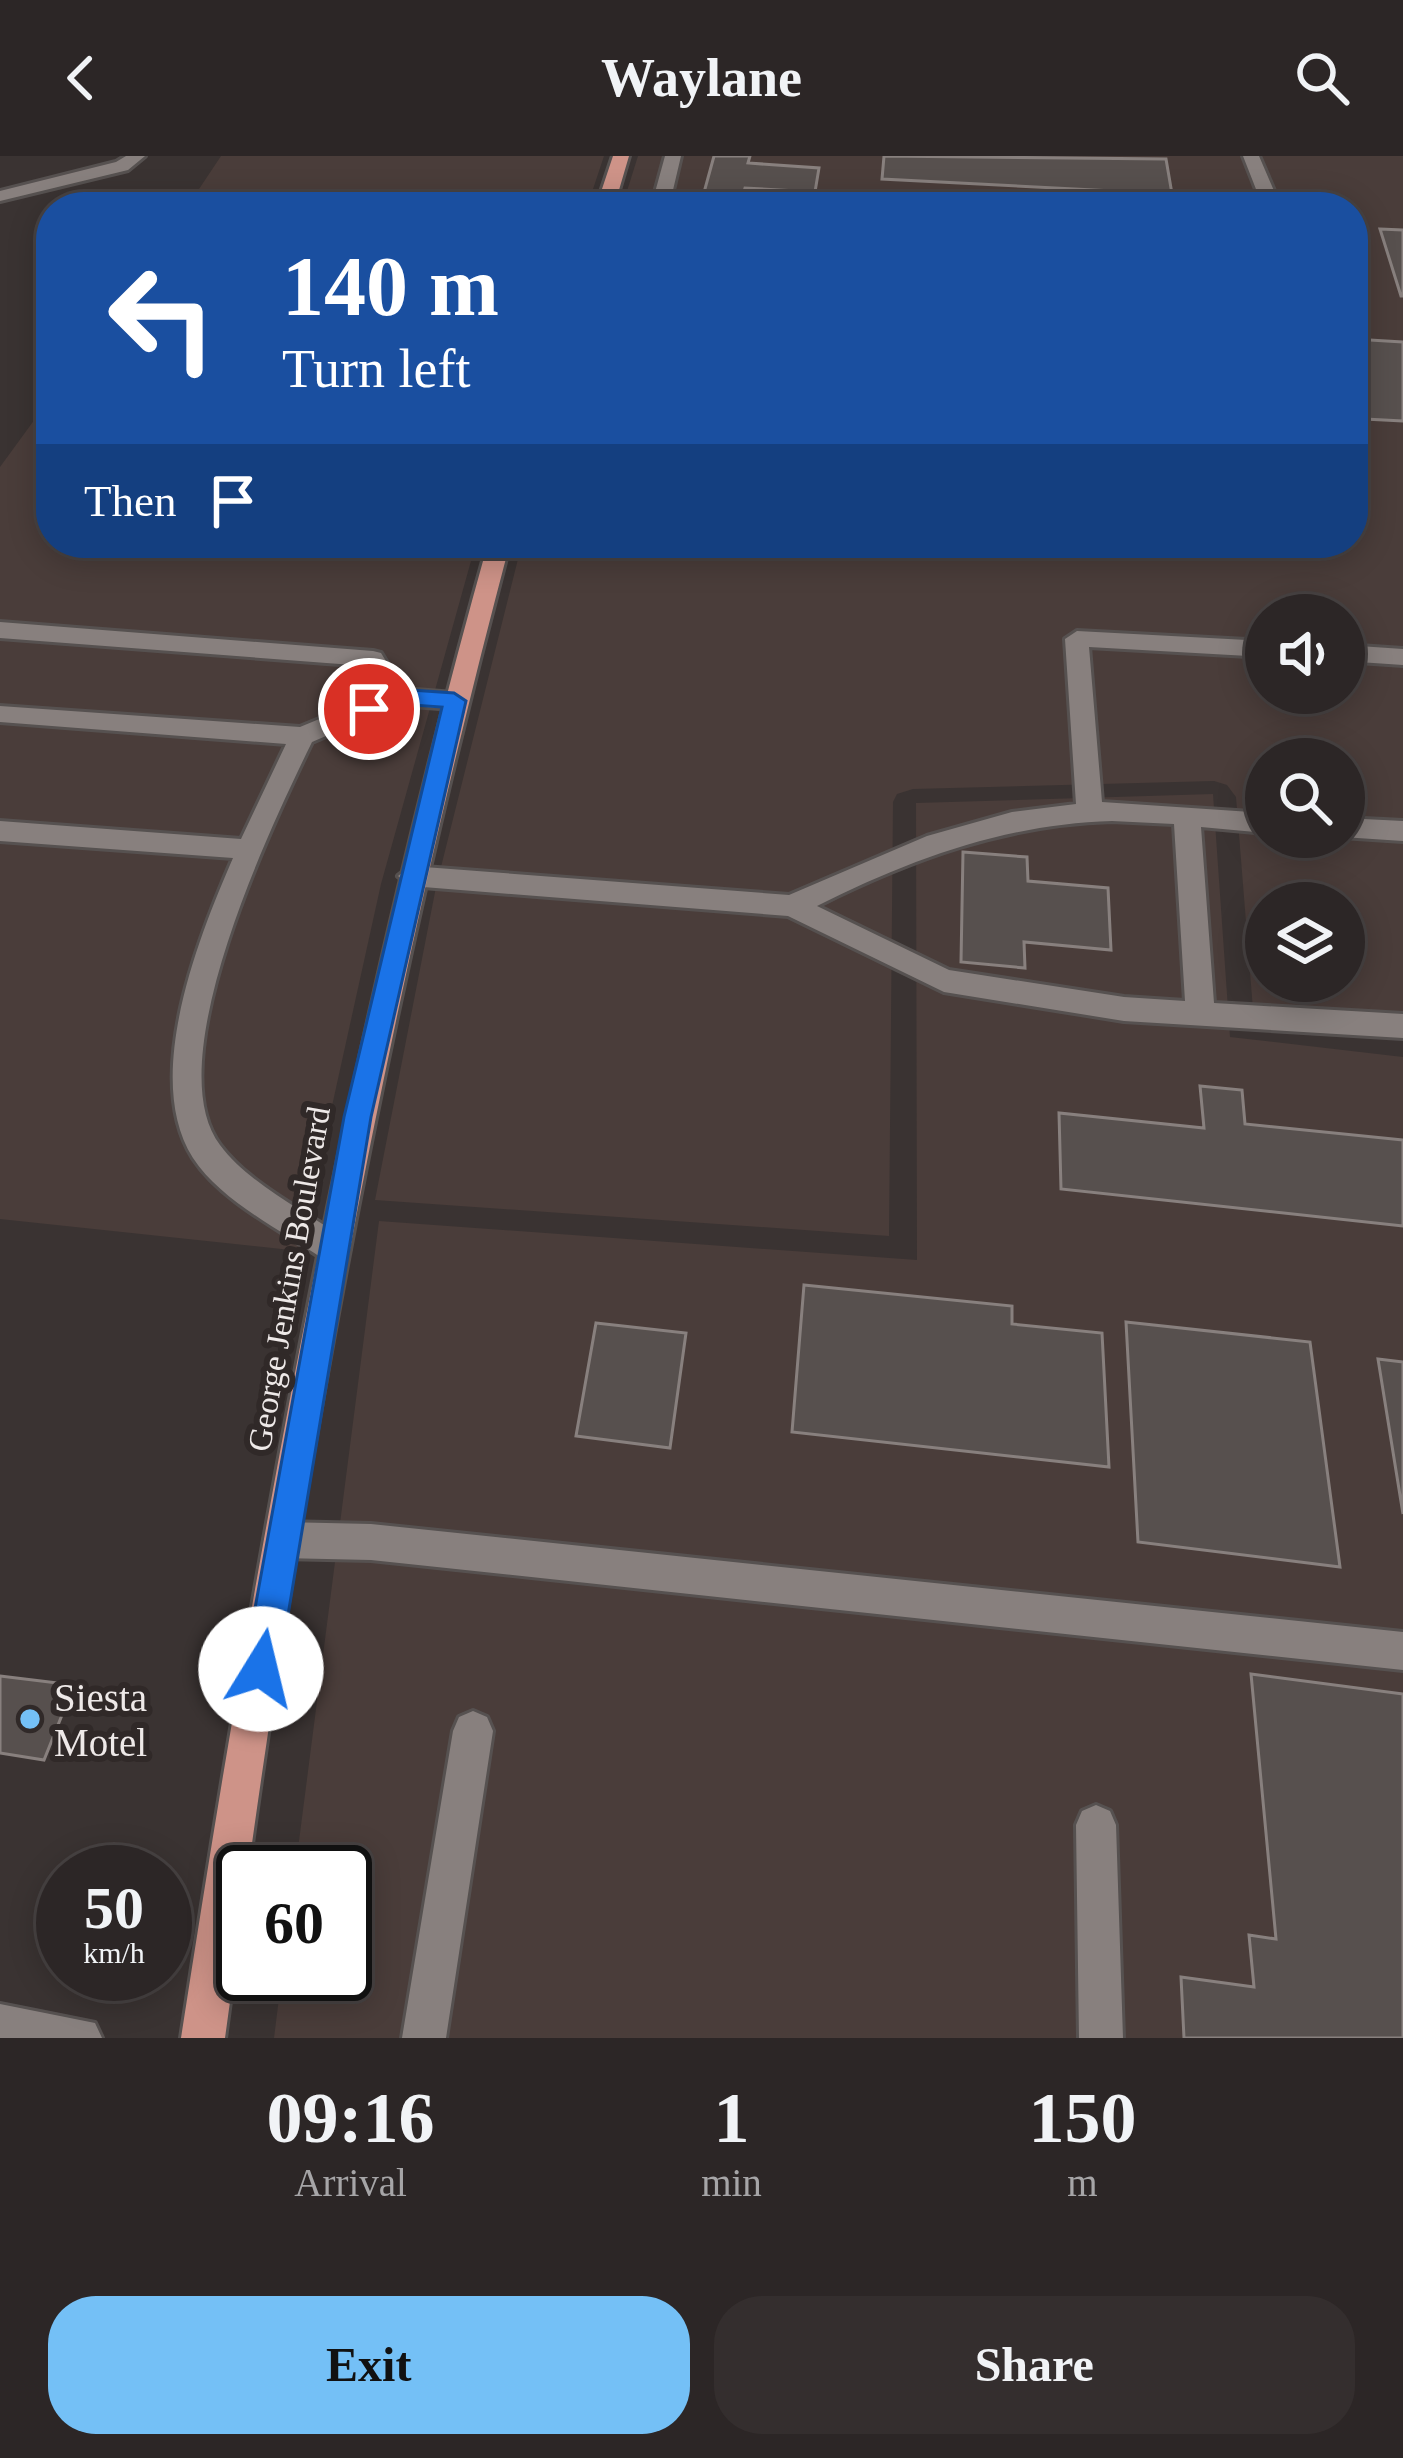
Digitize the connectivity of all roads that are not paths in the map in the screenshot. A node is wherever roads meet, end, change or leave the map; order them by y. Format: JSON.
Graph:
{"nodes":[{"id":1,"x":137,"y":156,"type":"edge"},
{"id":2,"x":621,"y":156,"type":"edge"},
{"id":3,"x":673,"y":156,"type":"edge"},
{"id":4,"x":1251,"y":156,"type":"edge"},
{"id":5,"x":609,"y":192,"type":"edge"},
{"id":6,"x":664,"y":192,"type":"edge"},
{"id":7,"x":1266,"y":192,"type":"edge"},
{"id":8,"x":0,"y":196,"type":"edge"},
{"id":9,"x":495,"y":558,"type":"edge"},
{"id":10,"x":0,"y":630,"type":"edge"},
{"id":11,"x":1245,"y":648,"type":"edge"},
{"id":12,"x":1365,"y":654,"type":"edge"},
{"id":13,"x":1403,"y":657,"type":"edge"},
{"id":14,"x":396,"y":697,"type":"junction"},
{"id":15,"x":454,"y":701,"type":"junction"},
{"id":16,"x":0,"y":714,"type":"edge"},
{"id":17,"x":302,"y":736,"type":"junction"},
{"id":18,"x":1090,"y":812,"type":"junction"},
{"id":19,"x":1187,"y":818,"type":"junction"},
{"id":20,"x":1245,"y":822,"type":"edge"},
{"id":21,"x":1365,"y":829,"type":"edge"},
{"id":22,"x":0,"y":831,"type":"edge"},
{"id":23,"x":1403,"y":831,"type":"edge"},
{"id":24,"x":245,"y":849,"type":"junction"},
{"id":25,"x":411,"y":876,"type":"junction"},
{"id":26,"x":792,"y":906,"type":"junction"},
{"id":27,"x":1201,"y":1014,"type":"junction"},
{"id":28,"x":1403,"y":1026,"type":"edge"},
{"id":29,"x":334,"y":1249,"type":"junction"},
{"id":30,"x":282,"y":1540,"type":"junction"},
{"id":31,"x":1403,"y":1651,"type":"edge"},
{"id":32,"x":473,"y":1731,"type":"dead end"},
{"id":33,"x":1096,"y":1825,"type":"dead end"},
{"id":34,"x":0,"y":2026,"type":"edge"},
{"id":35,"x":80,"y":2038,"type":"edge"},
{"id":36,"x":203,"y":2038,"type":"edge"},
{"id":37,"x":424,"y":2038,"type":"edge"},
{"id":38,"x":1101,"y":2038,"type":"edge"}],
"edges":[{"from":1,"to":8,"type":"street"},
{"from":2,"to":5,"type":"main road"},
{"from":3,"to":6,"type":"street"},
{"from":4,"to":7,"type":"street"},
{"from":9,"to":15,"type":"main road","name":"George Jenkins Boulevard"},
{"from":10,"to":14,"type":"street"},
{"from":11,"to":18,"type":"street"},
{"from":12,"to":13,"type":"street"},
{"from":14,"to":15,"type":"street"},
{"from":14,"to":17,"type":"street"},
{"from":15,"to":25,"type":"main road","name":"George Jenkins Boulevard"},
{"from":16,"to":17,"type":"street"},
{"from":17,"to":24,"type":"street"},
{"from":18,"to":19,"type":"street"},
{"from":18,"to":26,"type":"street"},
{"from":19,"to":20,"type":"street"},
{"from":19,"to":27,"type":"street"},
{"from":21,"to":23,"type":"street"},
{"from":22,"to":24,"type":"street"},
{"from":24,"to":29,"type":"street"},
{"from":25,"to":26,"type":"street"},
{"from":25,"to":29,"type":"main road","name":"George Jenkins Boulevard"},
{"from":26,"to":27,"type":"street"},
{"from":27,"to":28,"type":"street"},
{"from":29,"to":30,"type":"main road","name":"George Jenkins Boulevard"},
{"from":30,"to":31,"type":"street"},
{"from":30,"to":36,"type":"main road","name":"George Jenkins Boulevard"},
{"from":32,"to":37,"type":"street"},
{"from":33,"to":38,"type":"street"},
{"from":34,"to":35,"type":"street"}]}
